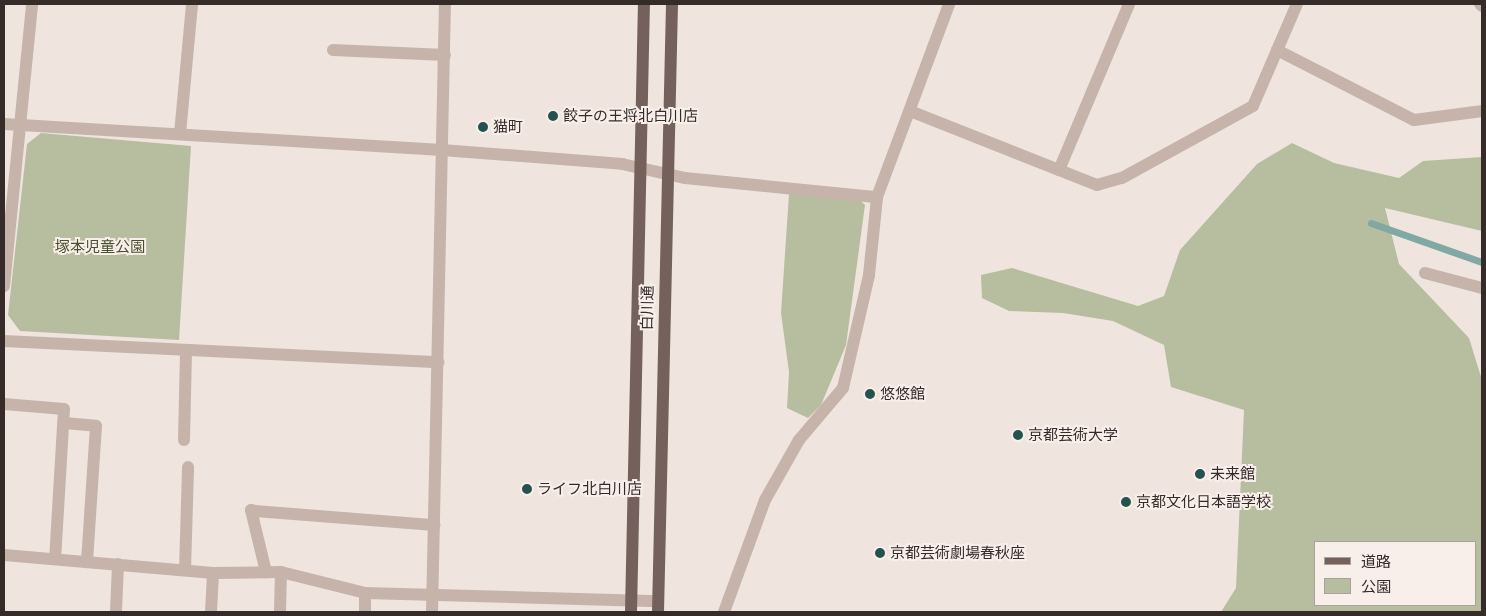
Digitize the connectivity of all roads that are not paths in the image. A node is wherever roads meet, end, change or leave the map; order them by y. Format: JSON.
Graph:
{"nodes":[{"id":1,"x":32,"y":4,"type":"edge"},
{"id":2,"x":192,"y":4,"type":"edge"},
{"id":3,"x":445,"y":4,"type":"edge"},
{"id":4,"x":644,"y":4,"type":"edge"},
{"id":5,"x":672,"y":4,"type":"edge"},
{"id":6,"x":949,"y":4,"type":"edge"},
{"id":7,"x":1129,"y":4,"type":"edge"},
{"id":8,"x":1297,"y":4,"type":"edge"},
{"id":9,"x":333,"y":50,"type":"dead end"},
{"id":10,"x":1277,"y":50,"type":"junction"},
{"id":11,"x":445,"y":55,"type":"junction"},
{"id":12,"x":910,"y":111,"type":"junction"},
{"id":13,"x":1482,"y":111,"type":"edge"},
{"id":14,"x":4,"y":124,"type":"edge"},
{"id":15,"x":19,"y":125,"type":"junction"},
{"id":16,"x":180,"y":134,"type":"junction"},
{"id":17,"x":442,"y":150,"type":"junction"},
{"id":18,"x":641,"y":168,"type":"junction"},
{"id":19,"x":1060,"y":170,"type":"junction"},
{"id":20,"x":666,"y":174,"type":"junction"},
{"id":21,"x":877,"y":197,"type":"junction"},
{"id":22,"x":7,"y":219,"type":"edge"},
{"id":23,"x":1425,"y":273,"type":"dead end"},
{"id":24,"x":4,"y":286,"type":"edge"},
{"id":25,"x":1482,"y":288,"type":"edge"},
{"id":26,"x":4,"y":341,"type":"edge"},
{"id":27,"x":186,"y":350,"type":"junction"},
{"id":28,"x":438,"y":362,"type":"junction"},
{"id":29,"x":4,"y":404,"type":"edge"},
{"id":30,"x":64,"y":423,"type":"junction"},
{"id":31,"x":184,"y":440,"type":"dead end"},
{"id":32,"x":188,"y":467,"type":"dead end"},
{"id":33,"x":434,"y":525,"type":"junction"},
{"id":34,"x":4,"y":555,"type":"edge"},
{"id":35,"x":55,"y":559,"type":"junction"},
{"id":36,"x":86,"y":562,"type":"junction"},
{"id":37,"x":118,"y":564,"type":"junction"},
{"id":38,"x":185,"y":570,"type":"junction"},
{"id":39,"x":266,"y":572,"type":"junction"},
{"id":40,"x":281,"y":572,"type":"junction"},
{"id":41,"x":213,"y":573,"type":"junction"},
{"id":42,"x":365,"y":593,"type":"junction"},
{"id":43,"x":432,"y":594,"type":"junction"},
{"id":44,"x":631,"y":598,"type":"junction"},
{"id":45,"x":658,"y":607,"type":"edge"},
{"id":46,"x":116,"y":612,"type":"edge"},
{"id":47,"x":211,"y":612,"type":"edge"},
{"id":48,"x":280,"y":612,"type":"edge"},
{"id":49,"x":365,"y":612,"type":"edge"},
{"id":50,"x":432,"y":612,"type":"edge"},
{"id":51,"x":631,"y":612,"type":"edge"},
{"id":52,"x":724,"y":612,"type":"edge"}],
"edges":[{"from":1,"to":15,"type":"street"},
{"from":2,"to":16,"type":"street"},
{"from":3,"to":11,"type":"street"},
{"from":4,"to":18,"type":"main road","name":"白川通"},
{"from":5,"to":20,"type":"main road","name":"白川通"},
{"from":6,"to":12,"type":"street"},
{"from":7,"to":19,"type":"street"},
{"from":8,"to":10,"type":"street"},
{"from":9,"to":11,"type":"street"},
{"from":10,"to":13,"type":"street"},
{"from":10,"to":19,"type":"street"},
{"from":11,"to":17,"type":"street"},
{"from":12,"to":19,"type":"street"},
{"from":12,"to":21,"type":"street"},
{"from":14,"to":15,"type":"street"},
{"from":15,"to":16,"type":"street"},
{"from":15,"to":22,"type":"street"},
{"from":16,"to":17,"type":"street"},
{"from":17,"to":18,"type":"street"},
{"from":17,"to":28,"type":"street"},
{"from":18,"to":20,"type":"street"},
{"from":18,"to":44,"type":"main road","name":"白川通"},
{"from":20,"to":21,"type":"street"},
{"from":20,"to":45,"type":"main road","name":"白川通"},
{"from":21,"to":52,"type":"street"},
{"from":22,"to":24,"type":"street"},
{"from":23,"to":25,"type":"street"},
{"from":26,"to":27,"type":"street"},
{"from":27,"to":28,"type":"street"},
{"from":27,"to":31,"type":"street"},
{"from":28,"to":33,"type":"street"},
{"from":29,"to":30,"type":"street"},
{"from":30,"to":35,"type":"street"},
{"from":30,"to":36,"type":"street"},
{"from":32,"to":38,"type":"street"},
{"from":33,"to":39,"type":"street"},
{"from":33,"to":43,"type":"street"},
{"from":34,"to":35,"type":"street"},
{"from":35,"to":36,"type":"street"},
{"from":36,"to":37,"type":"street"},
{"from":37,"to":38,"type":"street"},
{"from":37,"to":46,"type":"street"},
{"from":38,"to":41,"type":"street"},
{"from":39,"to":40,"type":"street"},
{"from":39,"to":41,"type":"street"},
{"from":40,"to":42,"type":"street"},
{"from":40,"to":48,"type":"street"},
{"from":41,"to":47,"type":"street"},
{"from":42,"to":43,"type":"street"},
{"from":42,"to":49,"type":"street"},
{"from":43,"to":44,"type":"street"},
{"from":43,"to":50,"type":"street"},
{"from":44,"to":45,"type":"street"},
{"from":44,"to":51,"type":"main road","name":"白川通"}]}
